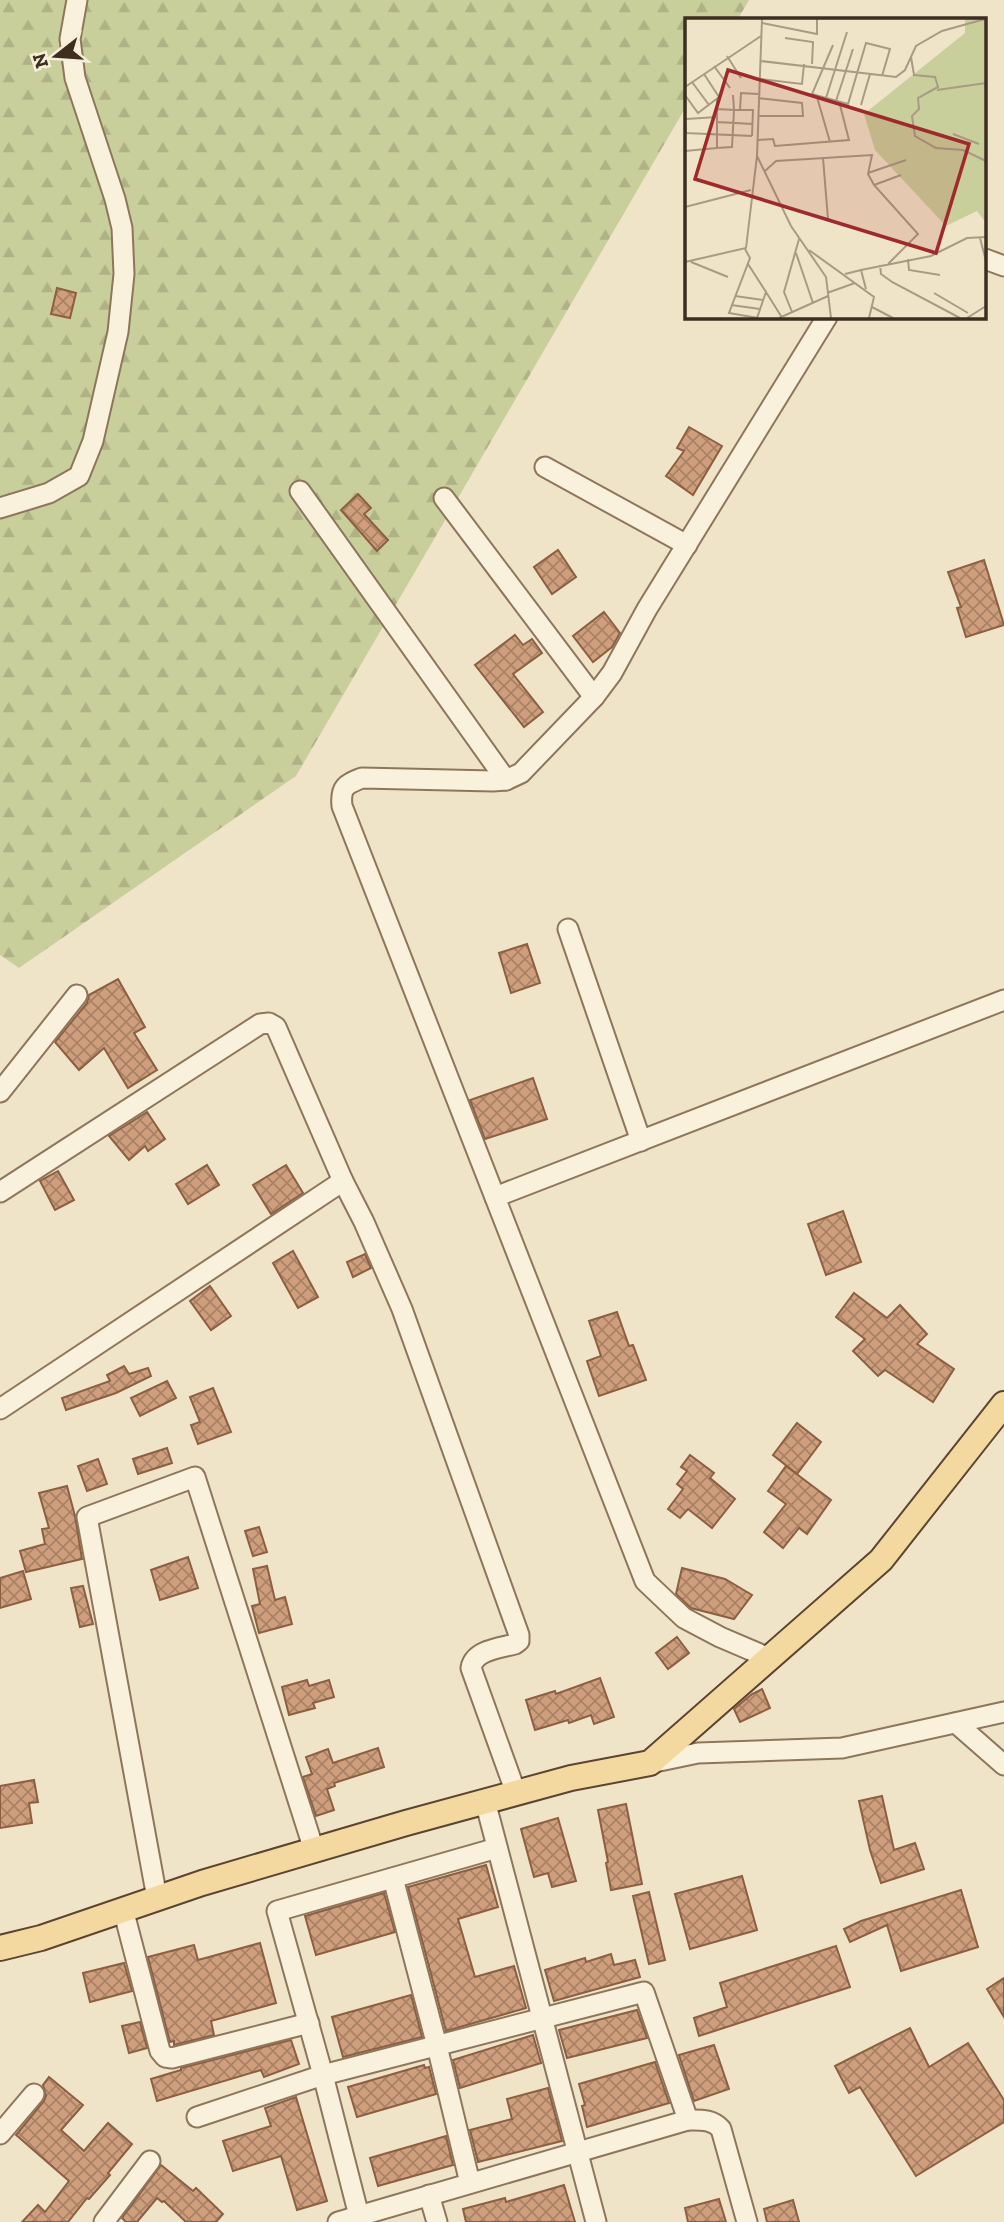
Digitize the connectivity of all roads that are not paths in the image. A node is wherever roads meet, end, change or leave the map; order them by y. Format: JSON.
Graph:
{"nodes":[{"id":1,"x":76,"y":0,"type":"edge"},
{"id":2,"x":986,"y":259,"type":"edge"},
{"id":3,"x":1004,"y":266,"type":"edge"},
{"id":4,"x":826,"y":318,"type":"edge"},
{"id":5,"x":545,"y":467,"type":"dead end"},
{"id":6,"x":300,"y":491,"type":"dead end"},
{"id":7,"x":444,"y":498,"type":"dead end"},
{"id":8,"x":0,"y":508,"type":"edge"},
{"id":9,"x":687,"y":545,"type":"junction"},
{"id":10,"x":594,"y":697,"type":"junction"},
{"id":11,"x":506,"y":780,"type":"junction"},
{"id":12,"x":568,"y":929,"type":"dead end"},
{"id":13,"x":76,"y":995,"type":"dead end"},
{"id":14,"x":1004,"y":1000,"type":"edge"},
{"id":15,"x":0,"y":1092,"type":"edge"},
{"id":16,"x":641,"y":1141,"type":"junction"},
{"id":17,"x":344,"y":1181,"type":"junction"},
{"id":18,"x":0,"y":1192,"type":"edge"},
{"id":19,"x":495,"y":1197,"type":"junction"},
{"id":20,"x":1004,"y":1404,"type":"edge"},
{"id":21,"x":0,"y":1409,"type":"edge"},
{"id":22,"x":769,"y":1658,"type":"junction"},
{"id":23,"x":1004,"y":1712,"type":"edge"},
{"id":24,"x":956,"y":1723,"type":"junction"},
{"id":25,"x":650,"y":1763,"type":"junction"},
{"id":26,"x":1004,"y":1765,"type":"edge"},
{"id":27,"x":516,"y":1793,"type":"junction"},
{"id":28,"x":485,"y":1801,"type":"junction"},
{"id":29,"x":497,"y":1848,"type":"junction"},
{"id":30,"x":314,"y":1850,"type":"junction"},
{"id":31,"x":393,"y":1878,"type":"junction"},
{"id":32,"x":157,"y":1898,"type":"junction"},
{"id":33,"x":123,"y":1909,"type":"junction"},
{"id":34,"x":0,"y":1948,"type":"edge"},
{"id":35,"x":542,"y":2019,"type":"junction"},
{"id":36,"x":309,"y":2023,"type":"junction"},
{"id":37,"x":437,"y":2046,"type":"junction"},
{"id":38,"x":323,"y":2076,"type":"junction"},
{"id":39,"x":34,"y":2095,"type":"dead end"},
{"id":40,"x":197,"y":2117,"type":"dead end"},
{"id":41,"x":688,"y":2120,"type":"junction"},
{"id":42,"x":0,"y":2134,"type":"edge"},
{"id":43,"x":577,"y":2152,"type":"junction"},
{"id":44,"x":150,"y":2161,"type":"dead end"},
{"id":45,"x":470,"y":2183,"type":"junction"},
{"id":46,"x":429,"y":2195,"type":"junction"},
{"id":47,"x":359,"y":2216,"type":"junction"},
{"id":48,"x":104,"y":2222,"type":"edge"},
{"id":49,"x":338,"y":2222,"type":"edge"},
{"id":50,"x":437,"y":2222,"type":"edge"},
{"id":51,"x":596,"y":2222,"type":"edge"},
{"id":52,"x":747,"y":2222,"type":"edge"}],
"edges":[{"from":1,"to":8,"type":"street"},
{"from":2,"to":3,"type":"street"},
{"from":4,"to":9,"type":"street"},
{"from":5,"to":9,"type":"street"},
{"from":6,"to":11,"type":"street"},
{"from":7,"to":10,"type":"street"},
{"from":9,"to":10,"type":"street"},
{"from":10,"to":11,"type":"street"},
{"from":11,"to":19,"type":"street"},
{"from":12,"to":16,"type":"street"},
{"from":13,"to":15,"type":"street"},
{"from":14,"to":16,"type":"street"},
{"from":16,"to":19,"type":"street"},
{"from":17,"to":18,"type":"street"},
{"from":17,"to":21,"type":"street"},
{"from":17,"to":27,"type":"street"},
{"from":19,"to":22,"type":"street"},
{"from":20,"to":22,"type":"main road"},
{"from":22,"to":25,"type":"main road"},
{"from":23,"to":24,"type":"street"},
{"from":24,"to":25,"type":"street"},
{"from":24,"to":26,"type":"street"},
{"from":25,"to":27,"type":"main road"},
{"from":27,"to":28,"type":"main road"},
{"from":28,"to":29,"type":"street"},
{"from":28,"to":30,"type":"main road"},
{"from":29,"to":31,"type":"street"},
{"from":29,"to":35,"type":"street"},
{"from":30,"to":32,"type":"main road"},
{"from":30,"to":32,"type":"street"},
{"from":31,"to":36,"type":"street"},
{"from":31,"to":37,"type":"street"},
{"from":32,"to":33,"type":"main road"},
{"from":33,"to":34,"type":"main road"},
{"from":33,"to":36,"type":"street"},
{"from":35,"to":37,"type":"street"},
{"from":35,"to":41,"type":"street"},
{"from":35,"to":43,"type":"street"},
{"from":36,"to":38,"type":"street"},
{"from":37,"to":38,"type":"street"},
{"from":37,"to":45,"type":"street"},
{"from":38,"to":40,"type":"street"},
{"from":38,"to":47,"type":"street"},
{"from":39,"to":42,"type":"street"},
{"from":41,"to":43,"type":"street"},
{"from":41,"to":52,"type":"street"},
{"from":43,"to":45,"type":"street"},
{"from":43,"to":51,"type":"street"},
{"from":44,"to":48,"type":"street"},
{"from":45,"to":46,"type":"street"},
{"from":46,"to":47,"type":"street"},
{"from":46,"to":50,"type":"street"},
{"from":47,"to":49,"type":"street"}]}
